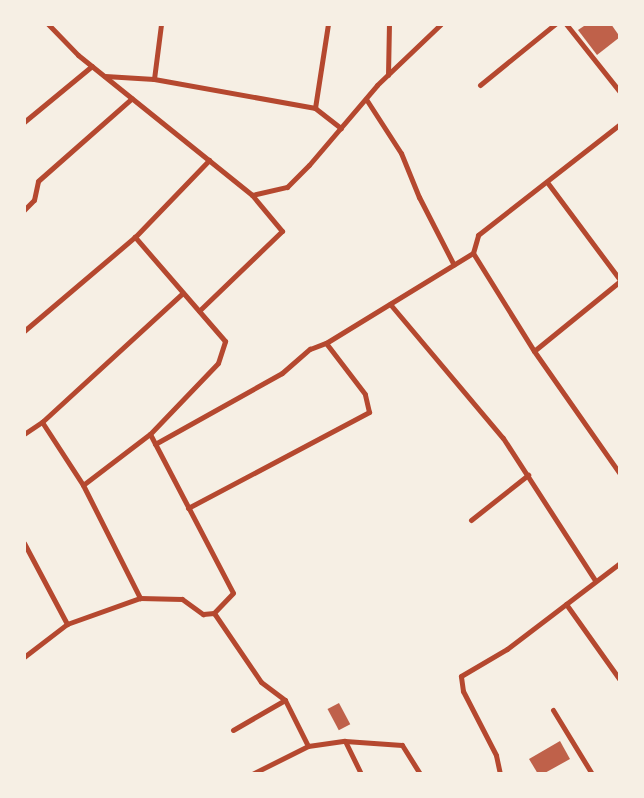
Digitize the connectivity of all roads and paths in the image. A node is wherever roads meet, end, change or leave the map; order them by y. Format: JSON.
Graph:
{"nodes":[{"id":1,"x":48,"y":24,"type":"edge"},
{"id":2,"x":161,"y":24,"type":"edge"},
{"id":3,"x":328,"y":24,"type":"edge"},
{"id":4,"x":389,"y":24,"type":"edge"},
{"id":5,"x":441,"y":24,"type":"edge"},
{"id":6,"x":555,"y":24,"type":"edge"},
{"id":7,"x":568,"y":25,"type":"edge"},
{"id":8,"x":92,"y":66,"type":"junction"},
{"id":9,"x":388,"y":75,"type":"junction"},
{"id":10,"x":104,"y":76,"type":"junction"},
{"id":11,"x":154,"y":79,"type":"junction"},
{"id":12,"x":480,"y":85,"type":"dead end"},
{"id":13,"x":619,"y":89,"type":"edge"},
{"id":14,"x":132,"y":98,"type":"junction"},
{"id":15,"x":366,"y":99,"type":"junction"},
{"id":16,"x":315,"y":108,"type":"junction"},
{"id":17,"x":24,"y":122,"type":"edge"},
{"id":18,"x":620,"y":124,"type":"edge"},
{"id":19,"x":341,"y":128,"type":"junction"},
{"id":20,"x":209,"y":160,"type":"junction"},
{"id":21,"x":547,"y":182,"type":"junction"},
{"id":22,"x":252,"y":195,"type":"junction"},
{"id":23,"x":24,"y":210,"type":"edge"},
{"id":24,"x":135,"y":237,"type":"junction"},
{"id":25,"x":473,"y":253,"type":"junction"},
{"id":26,"x":454,"y":265,"type":"junction"},
{"id":27,"x":620,"y":281,"type":"edge"},
{"id":28,"x":183,"y":293,"type":"junction"},
{"id":29,"x":390,"y":304,"type":"junction"},
{"id":30,"x":199,"y":311,"type":"junction"},
{"id":31,"x":24,"y":320,"type":"edge"},
{"id":32,"x":30,"y":326,"type":"junction"},
{"id":33,"x":24,"y":331,"type":"edge"},
{"id":34,"x":326,"y":343,"type":"junction"},
{"id":35,"x":534,"y":351,"type":"junction"},
{"id":36,"x":42,"y":422,"type":"junction"},
{"id":37,"x":24,"y":434,"type":"edge"},
{"id":38,"x":150,"y":434,"type":"junction"},
{"id":39,"x":155,"y":444,"type":"junction"},
{"id":40,"x":620,"y":474,"type":"edge"},
{"id":41,"x":528,"y":475,"type":"junction"},
{"id":42,"x":83,"y":485,"type":"junction"},
{"id":43,"x":188,"y":508,"type":"junction"},
{"id":44,"x":471,"y":520,"type":"dead end"},
{"id":45,"x":24,"y":543,"type":"edge"},
{"id":46,"x":620,"y":563,"type":"edge"},
{"id":47,"x":595,"y":580,"type":"junction"},
{"id":48,"x":140,"y":598,"type":"junction"},
{"id":49,"x":566,"y":604,"type":"junction"},
{"id":50,"x":214,"y":613,"type":"junction"},
{"id":51,"x":67,"y":624,"type":"junction"},
{"id":52,"x":24,"y":657,"type":"edge"},
{"id":53,"x":620,"y":680,"type":"edge"},
{"id":54,"x":285,"y":700,"type":"junction"},
{"id":55,"x":553,"y":710,"type":"dead end"},
{"id":56,"x":233,"y":730,"type":"dead end"},
{"id":57,"x":345,"y":741,"type":"junction"},
{"id":58,"x":308,"y":746,"type":"junction"},
{"id":59,"x":252,"y":774,"type":"edge"},
{"id":60,"x":361,"y":774,"type":"edge"},
{"id":61,"x":420,"y":774,"type":"edge"},
{"id":62,"x":500,"y":774,"type":"edge"},
{"id":63,"x":592,"y":774,"type":"edge"}],
"edges":[{"from":1,"to":8,"type":"street"},
{"from":2,"to":11,"type":"street"},
{"from":3,"to":16,"type":"street"},
{"from":4,"to":9,"type":"street"},
{"from":5,"to":9,"type":"street"},
{"from":6,"to":12,"type":"street"},
{"from":7,"to":13,"type":"street"},
{"from":8,"to":10,"type":"street"},
{"from":8,"to":17,"type":"street"},
{"from":9,"to":15,"type":"street"},
{"from":10,"to":11,"type":"street"},
{"from":10,"to":14,"type":"street"},
{"from":11,"to":16,"type":"street"},
{"from":14,"to":20,"type":"street"},
{"from":14,"to":23,"type":"street"},
{"from":15,"to":19,"type":"street"},
{"from":15,"to":26,"type":"street"},
{"from":16,"to":19,"type":"street"},
{"from":18,"to":21,"type":"street"},
{"from":19,"to":22,"type":"street"},
{"from":20,"to":22,"type":"street"},
{"from":20,"to":24,"type":"street"},
{"from":21,"to":25,"type":"street"},
{"from":21,"to":27,"type":"street"},
{"from":22,"to":30,"type":"street"},
{"from":24,"to":28,"type":"street"},
{"from":24,"to":32,"type":"street"},
{"from":25,"to":26,"type":"street"},
{"from":25,"to":35,"type":"street"},
{"from":26,"to":29,"type":"street"},
{"from":27,"to":35,"type":"street"},
{"from":28,"to":30,"type":"street"},
{"from":28,"to":36,"type":"street"},
{"from":29,"to":34,"type":"street"},
{"from":29,"to":41,"type":"street"},
{"from":30,"to":38,"type":"street"},
{"from":31,"to":32,"type":"street"},
{"from":32,"to":33,"type":"street"},
{"from":34,"to":39,"type":"street"},
{"from":34,"to":43,"type":"street"},
{"from":35,"to":40,"type":"street"},
{"from":36,"to":37,"type":"street"},
{"from":36,"to":42,"type":"street"},
{"from":38,"to":39,"type":"street"},
{"from":38,"to":42,"type":"street"},
{"from":39,"to":43,"type":"street"},
{"from":41,"to":44,"type":"street"},
{"from":41,"to":47,"type":"street"},
{"from":42,"to":48,"type":"street"},
{"from":43,"to":50,"type":"street"},
{"from":45,"to":51,"type":"street"},
{"from":46,"to":47,"type":"street"},
{"from":47,"to":49,"type":"street"},
{"from":48,"to":50,"type":"street"},
{"from":48,"to":51,"type":"street"},
{"from":49,"to":53,"type":"street"},
{"from":49,"to":62,"type":"street"},
{"from":50,"to":54,"type":"street"},
{"from":51,"to":52,"type":"street"},
{"from":54,"to":56,"type":"street"},
{"from":54,"to":58,"type":"street"},
{"from":55,"to":63,"type":"street"},
{"from":57,"to":58,"type":"street"},
{"from":57,"to":60,"type":"street"},
{"from":57,"to":61,"type":"street"},
{"from":58,"to":59,"type":"street"}]}
